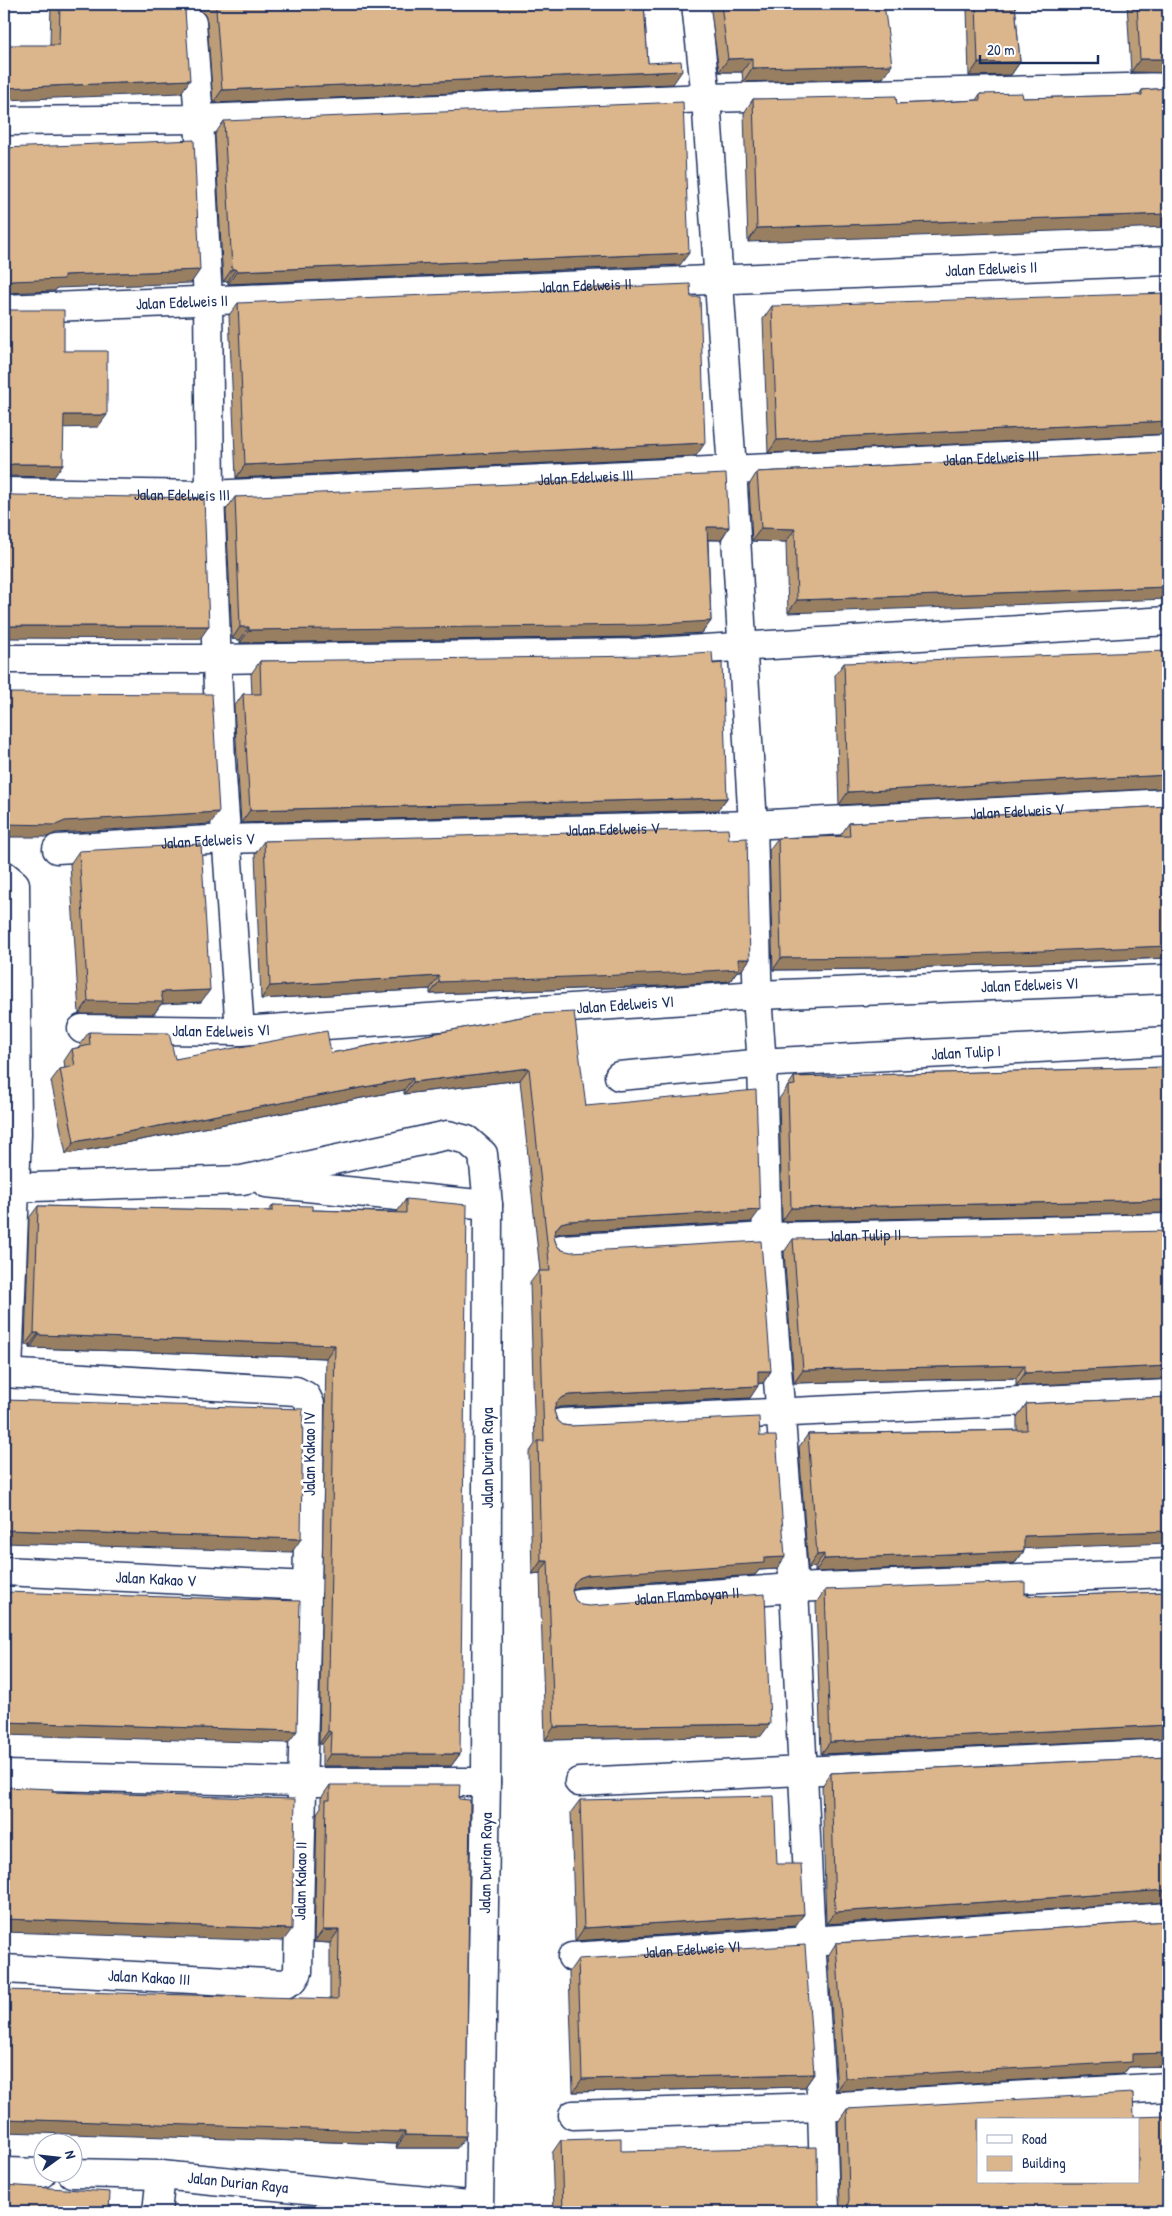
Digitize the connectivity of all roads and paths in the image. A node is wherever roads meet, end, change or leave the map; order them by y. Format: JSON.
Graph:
{"nodes":[{"id":1,"x":696,"y":4,"type":"edge"},
{"id":2,"x":192,"y":22,"type":"dead end"},
{"id":3,"x":1168,"y":88,"type":"edge"},
{"id":4,"x":706,"y":98,"type":"junction"},
{"id":5,"x":199,"y":119,"type":"junction"},
{"id":6,"x":4,"y":121,"type":"edge"},
{"id":7,"x":1168,"y":261,"type":"edge"},
{"id":8,"x":719,"y":281,"type":"junction"},
{"id":9,"x":208,"y":301,"type":"junction"},
{"id":10,"x":4,"y":308,"type":"edge"},
{"id":11,"x":1168,"y":449,"type":"edge"},
{"id":12,"x":732,"y":469,"type":"junction"},
{"id":13,"x":4,"y":492,"type":"edge"},
{"id":14,"x":210,"y":495,"type":"junction"},
{"id":15,"x":1168,"y":621,"type":"edge"},
{"id":16,"x":742,"y":646,"type":"junction"},
{"id":17,"x":4,"y":659,"type":"edge"},
{"id":18,"x":218,"y":659,"type":"junction"},
{"id":19,"x":1168,"y":803,"type":"edge"},
{"id":20,"x":753,"y":824,"type":"junction"},
{"id":21,"x":226,"y":839,"type":"junction"},
{"id":22,"x":56,"y":849,"type":"dead end"},
{"id":23,"x":4,"y":875,"type":"edge"},
{"id":24,"x":10,"y":947,"type":"edge"},
{"id":25,"x":1168,"y":978,"type":"edge"},
{"id":26,"x":758,"y":1004,"type":"junction"},
{"id":27,"x":82,"y":1029,"type":"dead end"},
{"id":28,"x":240,"y":1031,"type":"junction"},
{"id":29,"x":1168,"y":1041,"type":"edge"},
{"id":30,"x":761,"y":1055,"type":"junction"},
{"id":31,"x":619,"y":1076,"type":"dead end"},
{"id":32,"x":13,"y":1139,"type":"edge"},
{"id":33,"x":242,"y":1180,"type":"junction"},
{"id":34,"x":12,"y":1184,"type":"edge"},
{"id":35,"x":488,"y":1204,"type":"junction"},
{"id":36,"x":1168,"y":1228,"type":"edge"},
{"id":37,"x":767,"y":1237,"type":"junction"},
{"id":38,"x":561,"y":1249,"type":"edge"},
{"id":39,"x":6,"y":1373,"type":"edge"},
{"id":40,"x":1168,"y":1394,"type":"edge"},
{"id":41,"x":781,"y":1411,"type":"junction"},
{"id":42,"x":561,"y":1422,"type":"edge"},
{"id":43,"x":4,"y":1571,"type":"edge"},
{"id":44,"x":1168,"y":1573,"type":"edge"},
{"id":45,"x":309,"y":1586,"type":"junction"},
{"id":46,"x":794,"y":1588,"type":"junction"},
{"id":47,"x":579,"y":1603,"type":"edge"},
{"id":48,"x":1168,"y":1753,"type":"edge"},
{"id":49,"x":802,"y":1772,"type":"junction"},
{"id":50,"x":4,"y":1775,"type":"edge"},
{"id":51,"x":301,"y":1782,"type":"junction"},
{"id":52,"x":486,"y":1782,"type":"junction"},
{"id":53,"x":579,"y":1782,"type":"dead end"},
{"id":54,"x":1168,"y":1917,"type":"edge"},
{"id":55,"x":811,"y":1941,"type":"junction"},
{"id":56,"x":572,"y":1957,"type":"dead end"},
{"id":57,"x":4,"y":1969,"type":"edge"},
{"id":58,"x":294,"y":1980,"type":"joint"},
{"id":59,"x":1168,"y":2087,"type":"edge"},
{"id":60,"x":822,"y":2107,"type":"junction"},
{"id":61,"x":573,"y":2115,"type":"dead end"},
{"id":62,"x":4,"y":2172,"type":"edge"},
{"id":63,"x":32,"y":2172,"type":"edge"},
{"id":64,"x":82,"y":2173,"type":"edge"},
{"id":65,"x":160,"y":2175,"type":"junction"},
{"id":66,"x":478,"y":2209,"type":"edge"},
{"id":67,"x":157,"y":2212,"type":"edge"},
{"id":68,"x":825,"y":2212,"type":"edge"}],
"edges":[{"from":1,"to":4,"type":"street"},
{"from":2,"to":5,"type":"street"},
{"from":3,"to":4,"type":"street"},
{"from":4,"to":5,"type":"street"},
{"from":4,"to":8,"type":"street"},
{"from":5,"to":6,"type":"street"},
{"from":5,"to":9,"type":"street"},
{"from":7,"to":8,"type":"street","name":"Jalan Edelweis II"},
{"from":8,"to":9,"type":"street","name":"Jalan Edelweis II"},
{"from":8,"to":12,"type":"street"},
{"from":9,"to":10,"type":"street","name":"Jalan Edelweis II"},
{"from":9,"to":14,"type":"street"},
{"from":11,"to":12,"type":"street","name":"Jalan Edelweis III"},
{"from":12,"to":14,"type":"street","name":"Jalan Edelweis III"},
{"from":12,"to":16,"type":"street"},
{"from":13,"to":14,"type":"street","name":"Jalan Edelweis III"},
{"from":14,"to":18,"type":"street"},
{"from":15,"to":16,"type":"street"},
{"from":16,"to":18,"type":"street"},
{"from":16,"to":20,"type":"street"},
{"from":17,"to":18,"type":"street"},
{"from":18,"to":21,"type":"street"},
{"from":19,"to":20,"type":"street","name":"Jalan Edelweis V"},
{"from":20,"to":21,"type":"street","name":"Jalan Edelweis V"},
{"from":20,"to":26,"type":"street"},
{"from":21,"to":22,"type":"street","name":"Jalan Edelweis V"},
{"from":21,"to":28,"type":"street"},
{"from":23,"to":24,"type":"street"},
{"from":24,"to":32,"type":"street"},
{"from":25,"to":26,"type":"street","name":"Jalan Edelweis VI"},
{"from":26,"to":28,"type":"street","name":"Jalan Edelweis VI"},
{"from":26,"to":30,"type":"street"},
{"from":27,"to":28,"type":"street","name":"Jalan Edelweis VI"},
{"from":29,"to":30,"type":"street","name":"Jalan Tulip I"},
{"from":30,"to":31,"type":"street","name":"Jalan Tulip I"},
{"from":30,"to":37,"type":"street"},
{"from":32,"to":34,"type":"street"},
{"from":33,"to":34,"type":"street"},
{"from":33,"to":35,"type":"street"},
{"from":33,"to":35,"type":"street","name":"Jalan Durian Raya"},
{"from":34,"to":39,"type":"street"},
{"from":35,"to":52,"type":"street","name":"Jalan Durian Raya"},
{"from":36,"to":37,"type":"street","name":"Jalan Tulip II"},
{"from":37,"to":38,"type":"street","name":"Jalan Tulip II"},
{"from":37,"to":41,"type":"street"},
{"from":39,"to":45,"type":"street","name":"Jalan Kakao IV"},
{"from":40,"to":41,"type":"street"},
{"from":41,"to":42,"type":"street"},
{"from":41,"to":46,"type":"street"},
{"from":43,"to":45,"type":"street","name":"Jalan Kakao V"},
{"from":44,"to":46,"type":"street","name":"Jalan Flamboyan II"},
{"from":45,"to":51,"type":"street","name":"Jalan Kakao IV"},
{"from":46,"to":47,"type":"street","name":"Jalan Flamboyan II"},
{"from":46,"to":49,"type":"street"},
{"from":48,"to":49,"type":"street"},
{"from":49,"to":53,"type":"street"},
{"from":49,"to":55,"type":"street"},
{"from":50,"to":51,"type":"street"},
{"from":51,"to":52,"type":"street"},
{"from":51,"to":58,"type":"street","name":"Jalan Kakao II"},
{"from":52,"to":66,"type":"street","name":"Jalan Durian Raya"},
{"from":54,"to":55,"type":"street","name":"Jalan Edelweis VI"},
{"from":55,"to":56,"type":"street","name":"Jalan Edelweis VI"},
{"from":55,"to":60,"type":"street"},
{"from":57,"to":58,"type":"street","name":"Jalan Kakao III"},
{"from":59,"to":60,"type":"street"},
{"from":60,"to":61,"type":"street"},
{"from":60,"to":68,"type":"street"},
{"from":62,"to":63,"type":"street"},
{"from":64,"to":65,"type":"street","name":"Jalan Durian Raya"},
{"from":65,"to":66,"type":"street","name":"Jalan Durian Raya"},
{"from":65,"to":67,"type":"street"}]}
